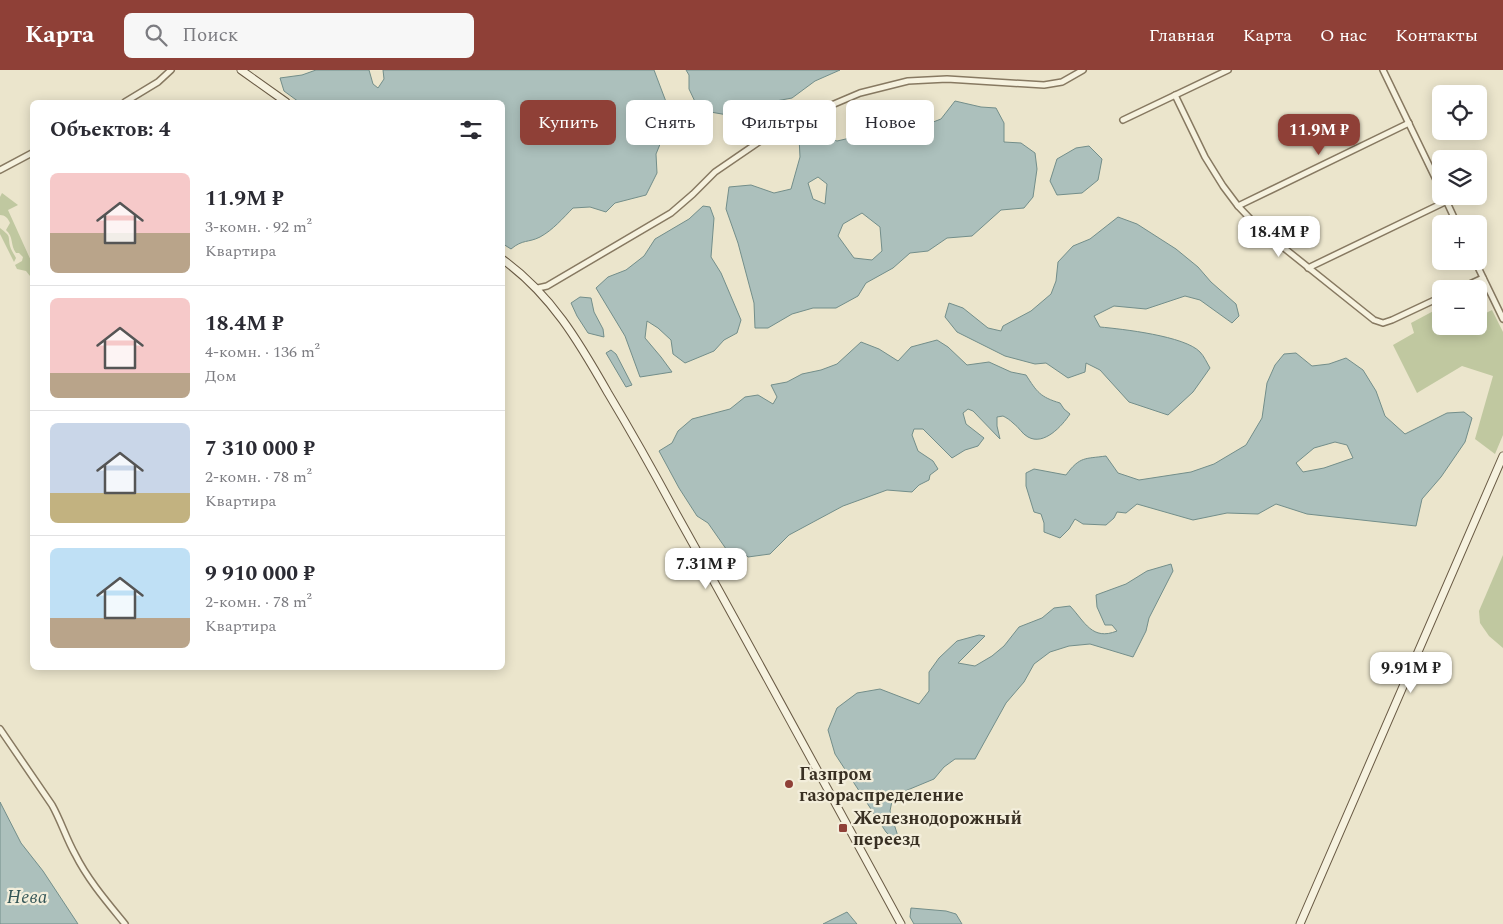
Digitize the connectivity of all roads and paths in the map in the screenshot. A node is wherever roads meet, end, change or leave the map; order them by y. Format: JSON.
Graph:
{"nodes":[{"id":1,"x":171,"y":70,"type":"edge"},
{"id":2,"x":241,"y":70,"type":"edge"},
{"id":3,"x":1083,"y":70,"type":"edge"},
{"id":4,"x":1228,"y":70,"type":"edge"},
{"id":5,"x":1384,"y":70,"type":"edge"},
{"id":6,"x":1175,"y":95,"type":"junction"},
{"id":7,"x":128,"y":100,"type":"edge"},
{"id":8,"x":283,"y":100,"type":"edge"},
{"id":9,"x":1123,"y":120,"type":"dead end"},
{"id":10,"x":1409,"y":124,"type":"junction"},
{"id":11,"x":30,"y":154,"type":"edge"},
{"id":12,"x":0,"y":170,"type":"edge"},
{"id":13,"x":1432,"y":171,"type":"edge"},
{"id":14,"x":1433,"y":205,"type":"edge"},
{"id":15,"x":1238,"y":206,"type":"junction"},
{"id":16,"x":505,"y":261,"type":"edge"},
{"id":17,"x":1308,"y":268,"type":"junction"},
{"id":18,"x":1479,"y":270,"type":"edge"},
{"id":19,"x":1483,"y":278,"type":"junction"},
{"id":20,"x":1479,"y":280,"type":"edge"},
{"id":21,"x":538,"y":288,"type":"junction"},
{"id":22,"x":1432,"y":301,"type":"edge"},
{"id":23,"x":1503,"y":320,"type":"edge"},
{"id":24,"x":1503,"y":456,"type":"edge"},
{"id":25,"x":0,"y":729,"type":"edge"},
{"id":26,"x":125,"y":924,"type":"edge"},
{"id":27,"x":902,"y":924,"type":"edge"},
{"id":28,"x":1300,"y":924,"type":"edge"}],
"edges":[{"from":1,"to":7,"type":"street"},
{"from":2,"to":8,"type":"main road"},
{"from":3,"to":21,"type":"street"},
{"from":4,"to":6,"type":"street"},
{"from":5,"to":10,"type":"street"},
{"from":6,"to":9,"type":"street"},
{"from":6,"to":15,"type":"street"},
{"from":10,"to":13,"type":"street"},
{"from":10,"to":15,"type":"street"},
{"from":11,"to":12,"type":"street"},
{"from":14,"to":17,"type":"street"},
{"from":15,"to":17,"type":"street"},
{"from":16,"to":21,"type":"main road"},
{"from":17,"to":22,"type":"street"},
{"from":18,"to":19,"type":"street"},
{"from":19,"to":20,"type":"street"},
{"from":19,"to":23,"type":"street"},
{"from":21,"to":27,"type":"main road"},
{"from":24,"to":28,"type":"main road"},
{"from":25,"to":26,"type":"street"}]}
